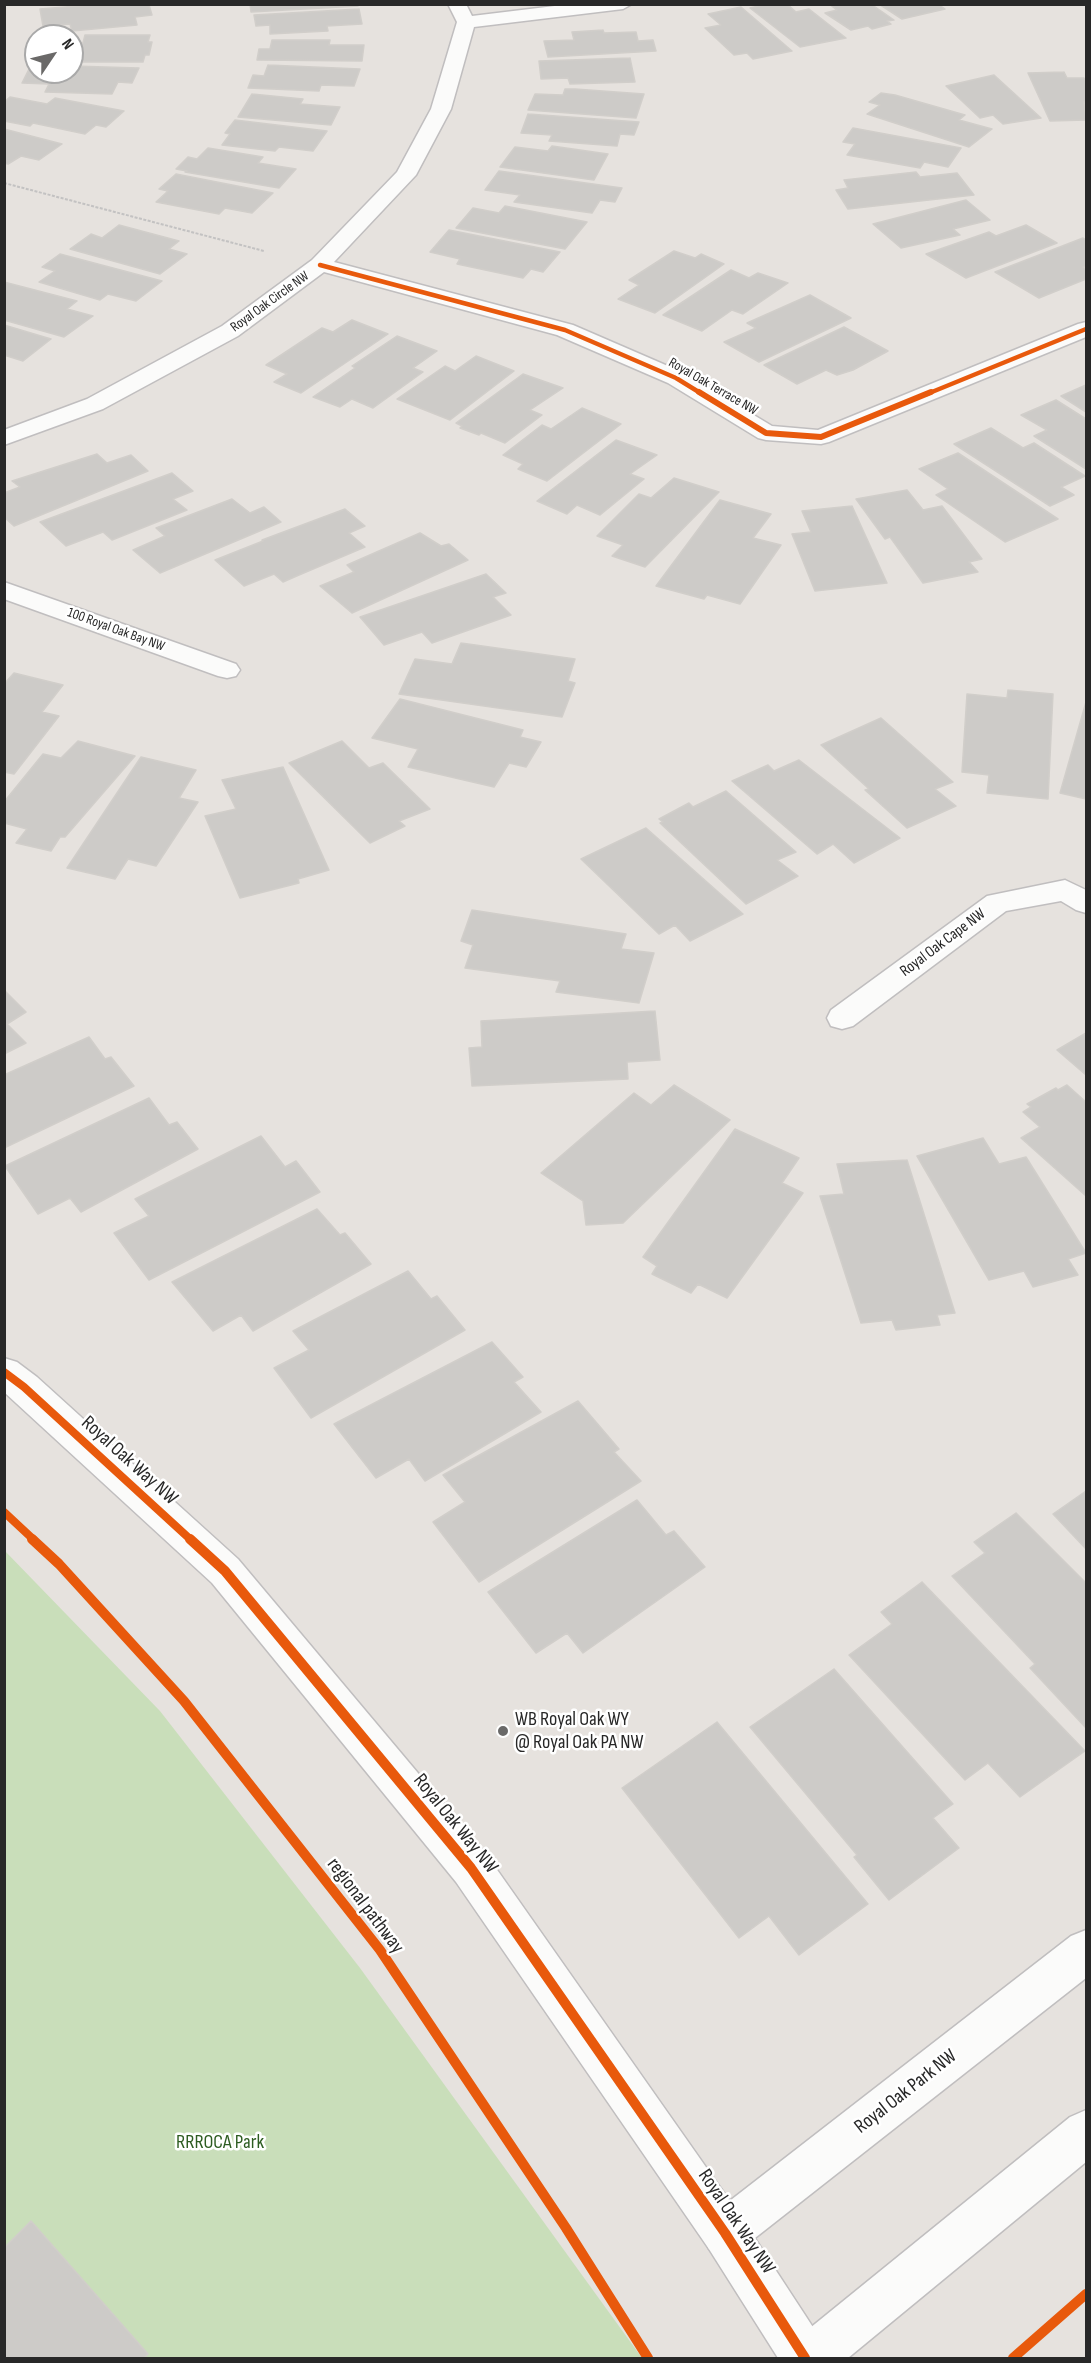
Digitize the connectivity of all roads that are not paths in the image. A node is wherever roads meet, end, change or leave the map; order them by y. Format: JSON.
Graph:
{"nodes":[{"id":1,"x":623,"y":4,"type":"edge"},
{"id":2,"x":462,"y":13,"type":"edge"},
{"id":3,"x":320,"y":265,"type":"junction"},
{"id":4,"x":1086,"y":329,"type":"edge"},
{"id":5,"x":4,"y":438,"type":"edge"},
{"id":6,"x":4,"y":590,"type":"edge"},
{"id":7,"x":227,"y":670,"type":"dead end"},
{"id":8,"x":1086,"y":903,"type":"edge"},
{"id":9,"x":842,"y":1018,"type":"dead end"},
{"id":10,"x":4,"y":1372,"type":"edge"},
{"id":11,"x":1086,"y":1951,"type":"edge"},
{"id":12,"x":1086,"y":2133,"type":"edge"},
{"id":13,"x":725,"y":2233,"type":"junction"},
{"id":14,"x":805,"y":2358,"type":"edge"},
{"id":15,"x":811,"y":2358,"type":"edge"}],
"edges":[{"from":1,"to":2,"type":"street"},
{"from":2,"to":3,"type":"street","name":"Royal Oak Circle NW"},
{"from":3,"to":4,"type":"street","name":"Royal Oak Terrace NW"},
{"from":3,"to":5,"type":"street","name":"Royal Oak Circle NW"},
{"from":6,"to":7,"type":"street","name":"100 Royal Oak Bay NW"},
{"from":8,"to":9,"type":"street","name":"Royal Oak Cape NW"},
{"from":10,"to":13,"type":"street","name":"Royal Oak Way NW"},
{"from":11,"to":13,"type":"street","name":"Royal Oak Park NW"},
{"from":12,"to":15,"type":"street"},
{"from":13,"to":14,"type":"street","name":"Royal Oak Way NW"}]}
